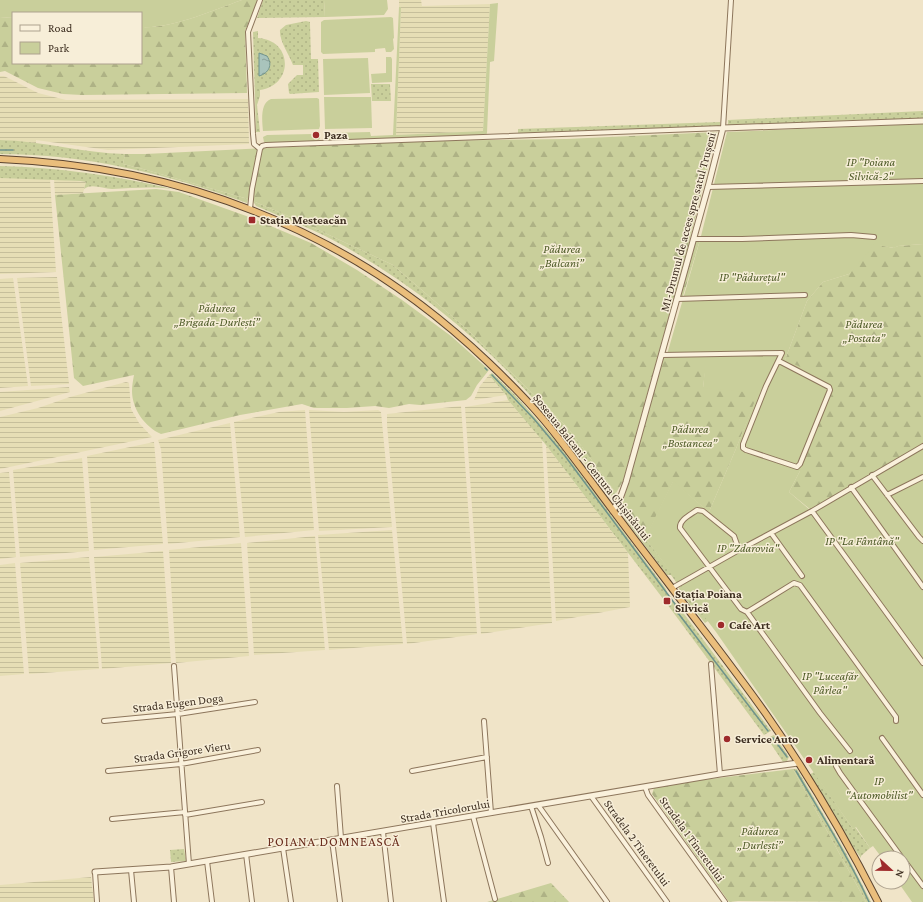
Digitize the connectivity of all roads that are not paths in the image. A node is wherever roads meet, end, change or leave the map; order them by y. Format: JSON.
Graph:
{"nodes":[{"id":1,"x":260,"y":0,"type":"edge"},
{"id":2,"x":731,"y":0,"type":"edge"},
{"id":3,"x":923,"y":121,"type":"edge"},
{"id":4,"x":724,"y":128,"type":"junction"},
{"id":5,"x":260,"y":149,"type":"junction"},
{"id":6,"x":0,"y":159,"type":"edge"},
{"id":7,"x":923,"y":181,"type":"edge"},
{"id":8,"x":708,"y":187,"type":"junction"},
{"id":9,"x":250,"y":209,"type":"junction"},
{"id":10,"x":874,"y":237,"type":"dead end"},
{"id":11,"x":694,"y":239,"type":"junction"},
{"id":12,"x":805,"y":295,"type":"dead end"},
{"id":13,"x":677,"y":299,"type":"junction"},
{"id":14,"x":662,"y":356,"type":"junction"},
{"id":15,"x":779,"y":361,"type":"junction"},
{"id":16,"x":923,"y":446,"type":"edge"},
{"id":17,"x":872,"y":475,"type":"junction"},
{"id":18,"x":923,"y":477,"type":"edge"},
{"id":19,"x":851,"y":487,"type":"junction"},
{"id":20,"x":887,"y":495,"type":"junction"},
{"id":21,"x":613,"y":511,"type":"junction"},
{"id":22,"x":812,"y":511,"type":"junction"},
{"id":23,"x":771,"y":533,"type":"junction"},
{"id":24,"x":923,"y":541,"type":"edge"},
{"id":25,"x":739,"y":550,"type":"junction"},
{"id":26,"x":710,"y":567,"type":"junction"},
{"id":27,"x":802,"y":576,"type":"dead end"},
{"id":28,"x":923,"y":587,"type":"edge"},
{"id":29,"x":672,"y":588,"type":"junction"},
{"id":30,"x":747,"y":612,"type":"junction"},
{"id":31,"x":923,"y":663,"type":"edge"},
{"id":32,"x":711,"y":664,"type":"dead end"},
{"id":33,"x":174,"y":666,"type":"dead end"},
{"id":34,"x":255,"y":702,"type":"dead end"},
{"id":35,"x":178,"y":714,"type":"junction"},
{"id":36,"x":484,"y":721,"type":"dead end"},
{"id":37,"x":896,"y":721,"type":"dead end"},
{"id":38,"x":104,"y":722,"type":"dead end"},
{"id":39,"x":882,"y":738,"type":"dead end"},
{"id":40,"x":258,"y":750,"type":"dead end"},
{"id":41,"x":850,"y":751,"type":"dead end"},
{"id":42,"x":487,"y":757,"type":"junction"},
{"id":43,"x":798,"y":763,"type":"junction"},
{"id":44,"x":836,"y":763,"type":"dead end"},
{"id":45,"x":181,"y":764,"type":"junction"},
{"id":46,"x":108,"y":771,"type":"dead end"},
{"id":47,"x":412,"y":771,"type":"dead end"},
{"id":48,"x":720,"y":774,"type":"junction"},
{"id":49,"x":337,"y":786,"type":"dead end"},
{"id":50,"x":645,"y":787,"type":"junction"},
{"id":51,"x":923,"y":795,"type":"edge"},
{"id":52,"x":591,"y":796,"type":"junction"},
{"id":53,"x":262,"y":802,"type":"dead end"},
{"id":54,"x":530,"y":806,"type":"junction"},
{"id":55,"x":538,"y":806,"type":"junction"},
{"id":56,"x":491,"y":813,"type":"junction"},
{"id":57,"x":185,"y":814,"type":"junction"},
{"id":58,"x":473,"y":816,"type":"junction"},
{"id":59,"x":112,"y":819,"type":"dead end"},
{"id":60,"x":433,"y":823,"type":"junction"},
{"id":61,"x":382,"y":832,"type":"junction"},
{"id":62,"x":341,"y":838,"type":"junction"},
{"id":63,"x":332,"y":840,"type":"junction"},
{"id":64,"x":283,"y":848,"type":"junction"},
{"id":65,"x":896,"y":850,"type":"edge"},
{"id":66,"x":246,"y":854,"type":"junction"},
{"id":67,"x":207,"y":861,"type":"junction"},
{"id":68,"x":548,"y":863,"type":"dead end"},
{"id":69,"x":189,"y":864,"type":"junction"},
{"id":70,"x":171,"y":867,"type":"junction"},
{"id":71,"x":131,"y":870,"type":"junction"},
{"id":72,"x":911,"y":870,"type":"edge"},
{"id":73,"x":95,"y":872,"type":"joint"},
{"id":74,"x":923,"y":886,"type":"edge"},
{"id":75,"x":495,"y":900,"type":"dead end"},
{"id":76,"x":97,"y":902,"type":"edge"},
{"id":77,"x":134,"y":902,"type":"edge"},
{"id":78,"x":174,"y":902,"type":"edge"},
{"id":79,"x":212,"y":902,"type":"edge"},
{"id":80,"x":252,"y":902,"type":"edge"},
{"id":81,"x":291,"y":902,"type":"edge"},
{"id":82,"x":340,"y":902,"type":"edge"},
{"id":83,"x":391,"y":902,"type":"edge"},
{"id":84,"x":444,"y":902,"type":"edge"},
{"id":85,"x":607,"y":902,"type":"edge"},
{"id":86,"x":667,"y":902,"type":"edge"},
{"id":87,"x":725,"y":902,"type":"edge"},
{"id":88,"x":878,"y":902,"type":"edge"}],
"edges":[{"from":1,"to":5,"type":"street"},
{"from":2,"to":4,"type":"street"},
{"from":3,"to":4,"type":"street","name":"M1-Drumul de acces spre satul Trușeni"},
{"from":4,"to":5,"type":"street"},
{"from":4,"to":8,"type":"street","name":"M1-Drumul de acces spre satul Trușeni"},
{"from":5,"to":9,"type":"street"},
{"from":6,"to":9,"type":"highway","name":"Șoseaua Balcani - Centura Chișinăului"},
{"from":7,"to":8,"type":"street"},
{"from":8,"to":11,"type":"street","name":"M1-Drumul de acces spre satul Trușeni"},
{"from":9,"to":21,"type":"highway","name":"Șoseaua Balcani - Centura Chișinăului"},
{"from":10,"to":11,"type":"street"},
{"from":11,"to":13,"type":"street","name":"M1-Drumul de acces spre satul Trușeni"},
{"from":12,"to":13,"type":"street"},
{"from":13,"to":14,"type":"street","name":"M1-Drumul de acces spre satul Trușeni"},
{"from":14,"to":15,"type":"street"},
{"from":14,"to":21,"type":"street","name":"M1-Drumul de acces spre satul Trușeni"},
{"from":15,"to":15,"type":"street"},
{"from":16,"to":17,"type":"street"},
{"from":17,"to":19,"type":"street"},
{"from":17,"to":20,"type":"street"},
{"from":18,"to":20,"type":"street"},
{"from":19,"to":22,"type":"street"},
{"from":19,"to":28,"type":"street"},
{"from":20,"to":24,"type":"street"},
{"from":21,"to":29,"type":"highway","name":"Șoseaua Balcani - Centura Chișinăului"},
{"from":22,"to":23,"type":"street"},
{"from":22,"to":31,"type":"street"},
{"from":23,"to":25,"type":"street"},
{"from":23,"to":27,"type":"street"},
{"from":25,"to":26,"type":"street"},
{"from":25,"to":26,"type":"street"},
{"from":26,"to":29,"type":"street"},
{"from":26,"to":30,"type":"street"},
{"from":29,"to":43,"type":"highway","name":"Șoseaua Balcani - Centura Chișinăului"},
{"from":30,"to":37,"type":"street"},
{"from":30,"to":41,"type":"street"},
{"from":32,"to":48,"type":"street"},
{"from":33,"to":35,"type":"street"},
{"from":34,"to":35,"type":"street","name":"Strada Eugen Doga"},
{"from":35,"to":38,"type":"street","name":"Strada Eugen Doga"},
{"from":35,"to":45,"type":"street"},
{"from":36,"to":42,"type":"street"},
{"from":39,"to":51,"type":"street"},
{"from":40,"to":45,"type":"street","name":"Strada Grigore Vieru"},
{"from":42,"to":47,"type":"street"},
{"from":42,"to":56,"type":"street"},
{"from":43,"to":48,"type":"street","name":"Strada Tricolorului"},
{"from":43,"to":88,"type":"highway","name":"Șoseaua Balcani - Centura Chișinăului"},
{"from":44,"to":65,"type":"street"},
{"from":45,"to":46,"type":"street","name":"Strada Grigore Vieru"},
{"from":45,"to":57,"type":"street"},
{"from":48,"to":50,"type":"street","name":"Strada Tricolorului"},
{"from":49,"to":62,"type":"street"},
{"from":50,"to":52,"type":"street","name":"Strada Tricolorului"},
{"from":50,"to":87,"type":"street","name":"Stradela 1 Tineretului"},
{"from":52,"to":55,"type":"street","name":"Strada Tricolorului"},
{"from":52,"to":86,"type":"street","name":"Stradela 2 Tineretului"},
{"from":53,"to":57,"type":"street"},
{"from":54,"to":55,"type":"street","name":"Strada Tricolorului"},
{"from":54,"to":56,"type":"street","name":"Strada Tricolorului"},
{"from":54,"to":68,"type":"street"},
{"from":55,"to":85,"type":"street"},
{"from":56,"to":58,"type":"street","name":"Strada Tricolorului"},
{"from":57,"to":59,"type":"street"},
{"from":57,"to":69,"type":"street"},
{"from":58,"to":60,"type":"street","name":"Strada Tricolorului"},
{"from":58,"to":75,"type":"street"},
{"from":60,"to":61,"type":"street","name":"Strada Tricolorului"},
{"from":60,"to":84,"type":"street"},
{"from":61,"to":62,"type":"street","name":"Strada Tricolorului"},
{"from":61,"to":83,"type":"street"},
{"from":62,"to":63,"type":"street","name":"Strada Tricolorului"},
{"from":63,"to":64,"type":"street","name":"Strada Tricolorului"},
{"from":63,"to":82,"type":"street"},
{"from":64,"to":66,"type":"street","name":"Strada Tricolorului"},
{"from":64,"to":81,"type":"street"},
{"from":66,"to":67,"type":"street","name":"Strada Tricolorului"},
{"from":66,"to":80,"type":"street"},
{"from":67,"to":69,"type":"street","name":"Strada Tricolorului"},
{"from":67,"to":79,"type":"street"},
{"from":69,"to":70,"type":"street","name":"Strada Tricolorului"},
{"from":70,"to":71,"type":"street","name":"Strada Tricolorului"},
{"from":70,"to":78,"type":"street"},
{"from":71,"to":73,"type":"street","name":"Strada Tricolorului"},
{"from":71,"to":77,"type":"street"},
{"from":72,"to":74,"type":"street"},
{"from":73,"to":76,"type":"street"}]}
